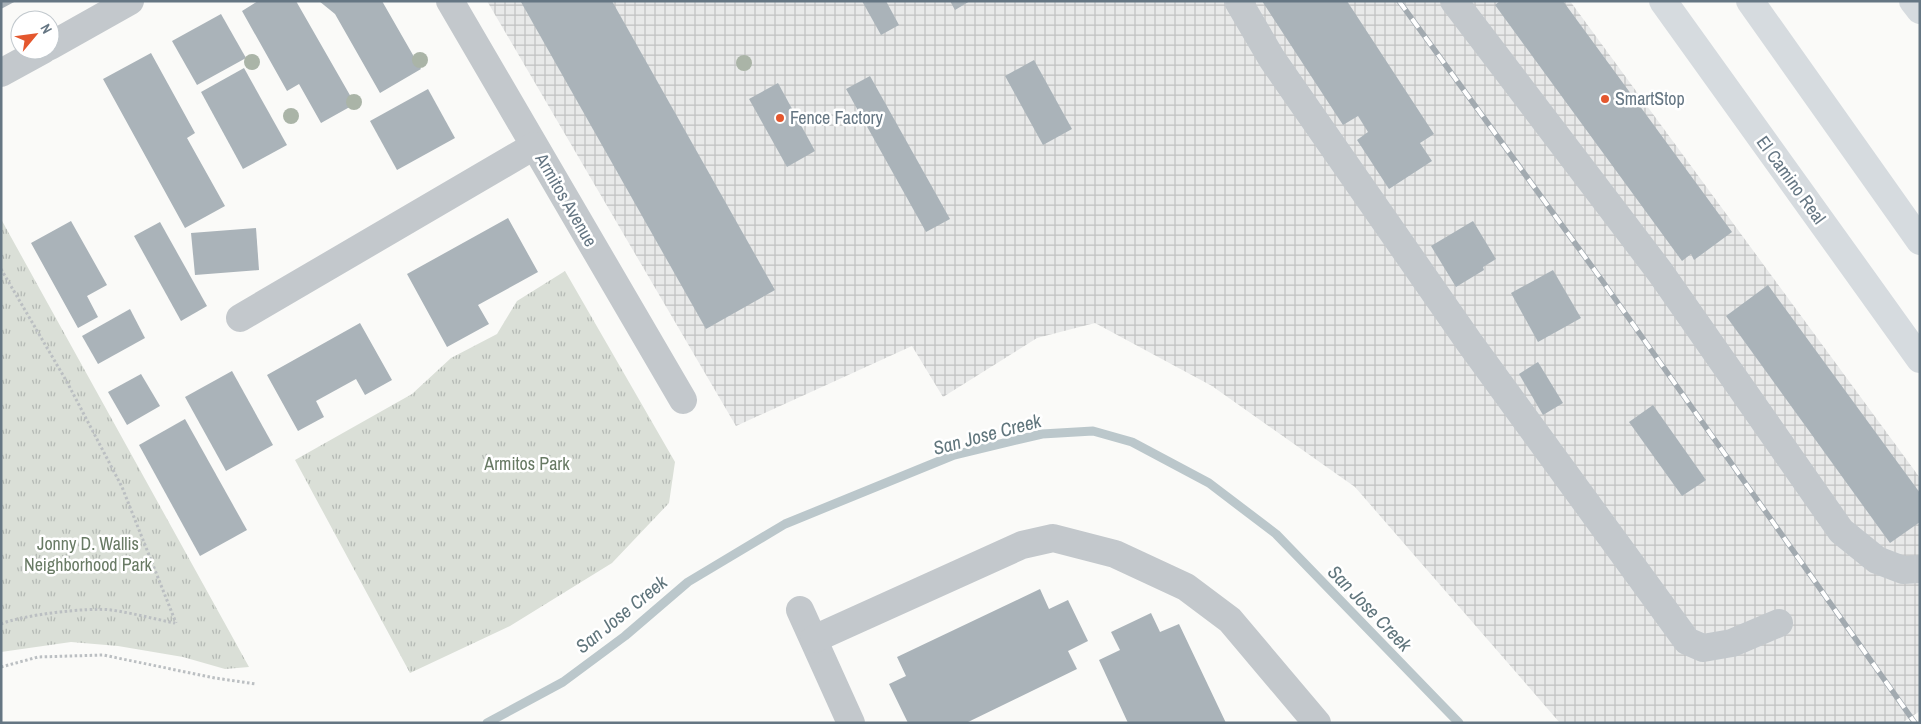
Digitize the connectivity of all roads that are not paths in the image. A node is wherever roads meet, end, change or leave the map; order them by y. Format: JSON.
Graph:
{"nodes":[{"id":1,"x":130,"y":1,"type":"edge"},
{"id":2,"x":450,"y":1,"type":"edge"},
{"id":3,"x":1238,"y":1,"type":"edge"},
{"id":4,"x":1454,"y":1,"type":"edge"},
{"id":5,"x":1663,"y":1,"type":"edge"},
{"id":6,"x":1750,"y":1,"type":"edge"},
{"id":7,"x":1913,"y":1,"type":"edge"},
{"id":8,"x":1920,"y":10,"type":"edge"},
{"id":9,"x":60,"y":40,"type":"edge"},
{"id":10,"x":25,"y":60,"type":"edge"},
{"id":11,"x":1,"y":73,"type":"edge"},
{"id":12,"x":534,"y":146,"type":"junction"},
{"id":13,"x":1920,"y":241,"type":"edge"},
{"id":14,"x":240,"y":318,"type":"dead end"},
{"id":15,"x":1920,"y":358,"type":"edge"},
{"id":16,"x":683,"y":400,"type":"dead end"},
{"id":17,"x":1920,"y":569,"type":"edge"},
{"id":18,"x":800,"y":610,"type":"dead end"},
{"id":19,"x":1779,"y":623,"type":"dead end"},
{"id":20,"x":814,"y":639,"type":"junction"},
{"id":21,"x":851,"y":723,"type":"edge"},
{"id":22,"x":1317,"y":723,"type":"edge"}],
"edges":[{"from":1,"to":9,"type":"street"},
{"from":2,"to":12,"type":"street","name":"Armitos Avenue"},
{"from":3,"to":19,"type":"street"},
{"from":4,"to":17,"type":"street"},
{"from":5,"to":15,"type":"main road","name":"El Camino Real"},
{"from":6,"to":13,"type":"main road"},
{"from":7,"to":8,"type":"main road"},
{"from":10,"to":11,"type":"street"},
{"from":12,"to":14,"type":"street"},
{"from":12,"to":16,"type":"street","name":"Armitos Avenue"},
{"from":18,"to":20,"type":"street"},
{"from":20,"to":21,"type":"street"},
{"from":20,"to":22,"type":"street"}]}
